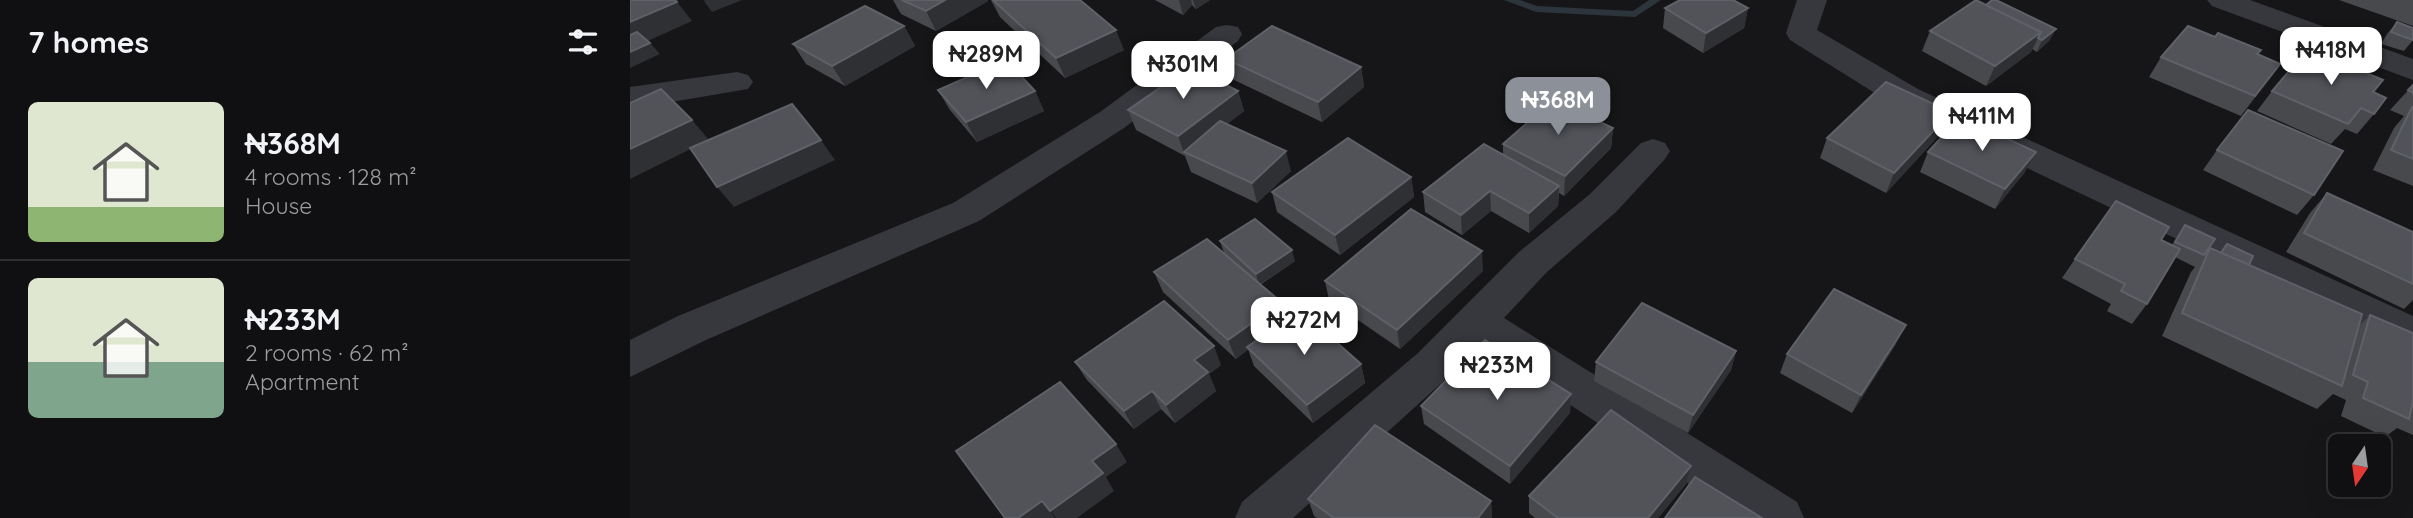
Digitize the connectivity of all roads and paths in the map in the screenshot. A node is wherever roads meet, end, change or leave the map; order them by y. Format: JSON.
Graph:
{"nodes":[{"id":1,"x":1812,"y":0,"type":"edge"},
{"id":2,"x":2222,"y":0,"type":"edge"},
{"id":3,"x":1227,"y":34,"type":"dead end"},
{"id":4,"x":2413,"y":70,"type":"edge"},
{"id":5,"x":737,"y":82,"type":"dead end"},
{"id":6,"x":630,"y":98,"type":"edge"},
{"id":7,"x":1653,"y":151,"type":"dead end"},
{"id":8,"x":1475,"y":320,"type":"junction"},
{"id":9,"x":2413,"y":334,"type":"edge"},
{"id":10,"x":630,"y":360,"type":"edge"},
{"id":11,"x":1259,"y":518,"type":"edge"},
{"id":12,"x":1780,"y":518,"type":"edge"}],
"edges":[{"from":1,"to":9,"type":"street"},
{"from":2,"to":4,"type":"street"},
{"from":3,"to":10,"type":"street"},
{"from":5,"to":6,"type":"street"},
{"from":7,"to":8,"type":"street"},
{"from":8,"to":11,"type":"street"},
{"from":8,"to":12,"type":"street"}]}
